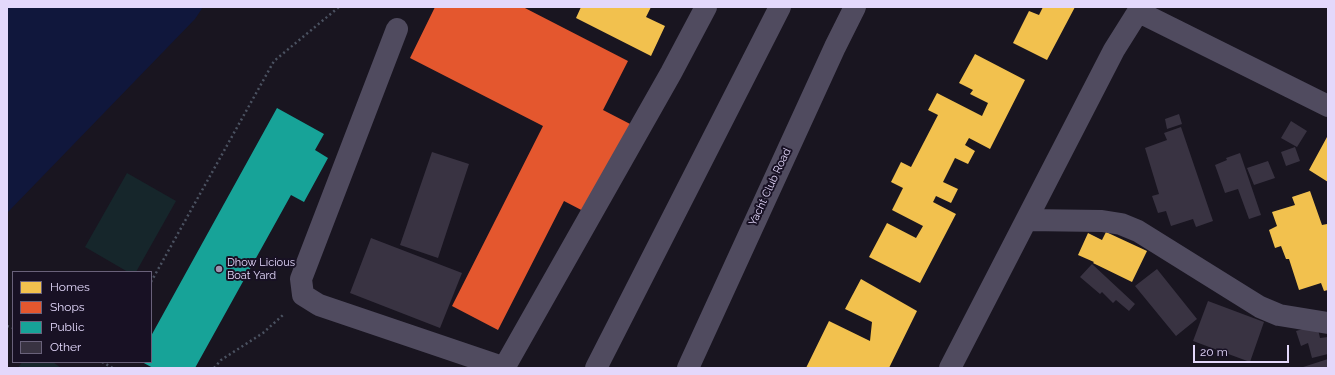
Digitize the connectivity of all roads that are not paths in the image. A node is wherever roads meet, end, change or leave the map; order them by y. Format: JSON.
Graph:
{"nodes":[{"id":1,"x":706,"y":7,"type":"edge"},
{"id":2,"x":780,"y":7,"type":"edge"},
{"id":3,"x":855,"y":7,"type":"edge"},
{"id":4,"x":1140,"y":10,"type":"edge"},
{"id":5,"x":397,"y":29,"type":"dead end"},
{"id":6,"x":1328,"y":106,"type":"edge"},
{"id":7,"x":1027,"y":220,"type":"junction"},
{"id":8,"x":1328,"y":323,"type":"edge"},
{"id":9,"x":505,"y":368,"type":"edge"},
{"id":10,"x":596,"y":368,"type":"edge"},
{"id":11,"x":688,"y":368,"type":"edge"},
{"id":12,"x":950,"y":368,"type":"edge"}],
"edges":[{"from":1,"to":9,"type":"street"},
{"from":2,"to":10,"type":"street"},
{"from":3,"to":11,"type":"street","name":"Yacht Club Road"},
{"from":4,"to":6,"type":"street"},
{"from":4,"to":7,"type":"street"},
{"from":5,"to":9,"type":"street"},
{"from":7,"to":8,"type":"street"},
{"from":7,"to":12,"type":"street"}]}
